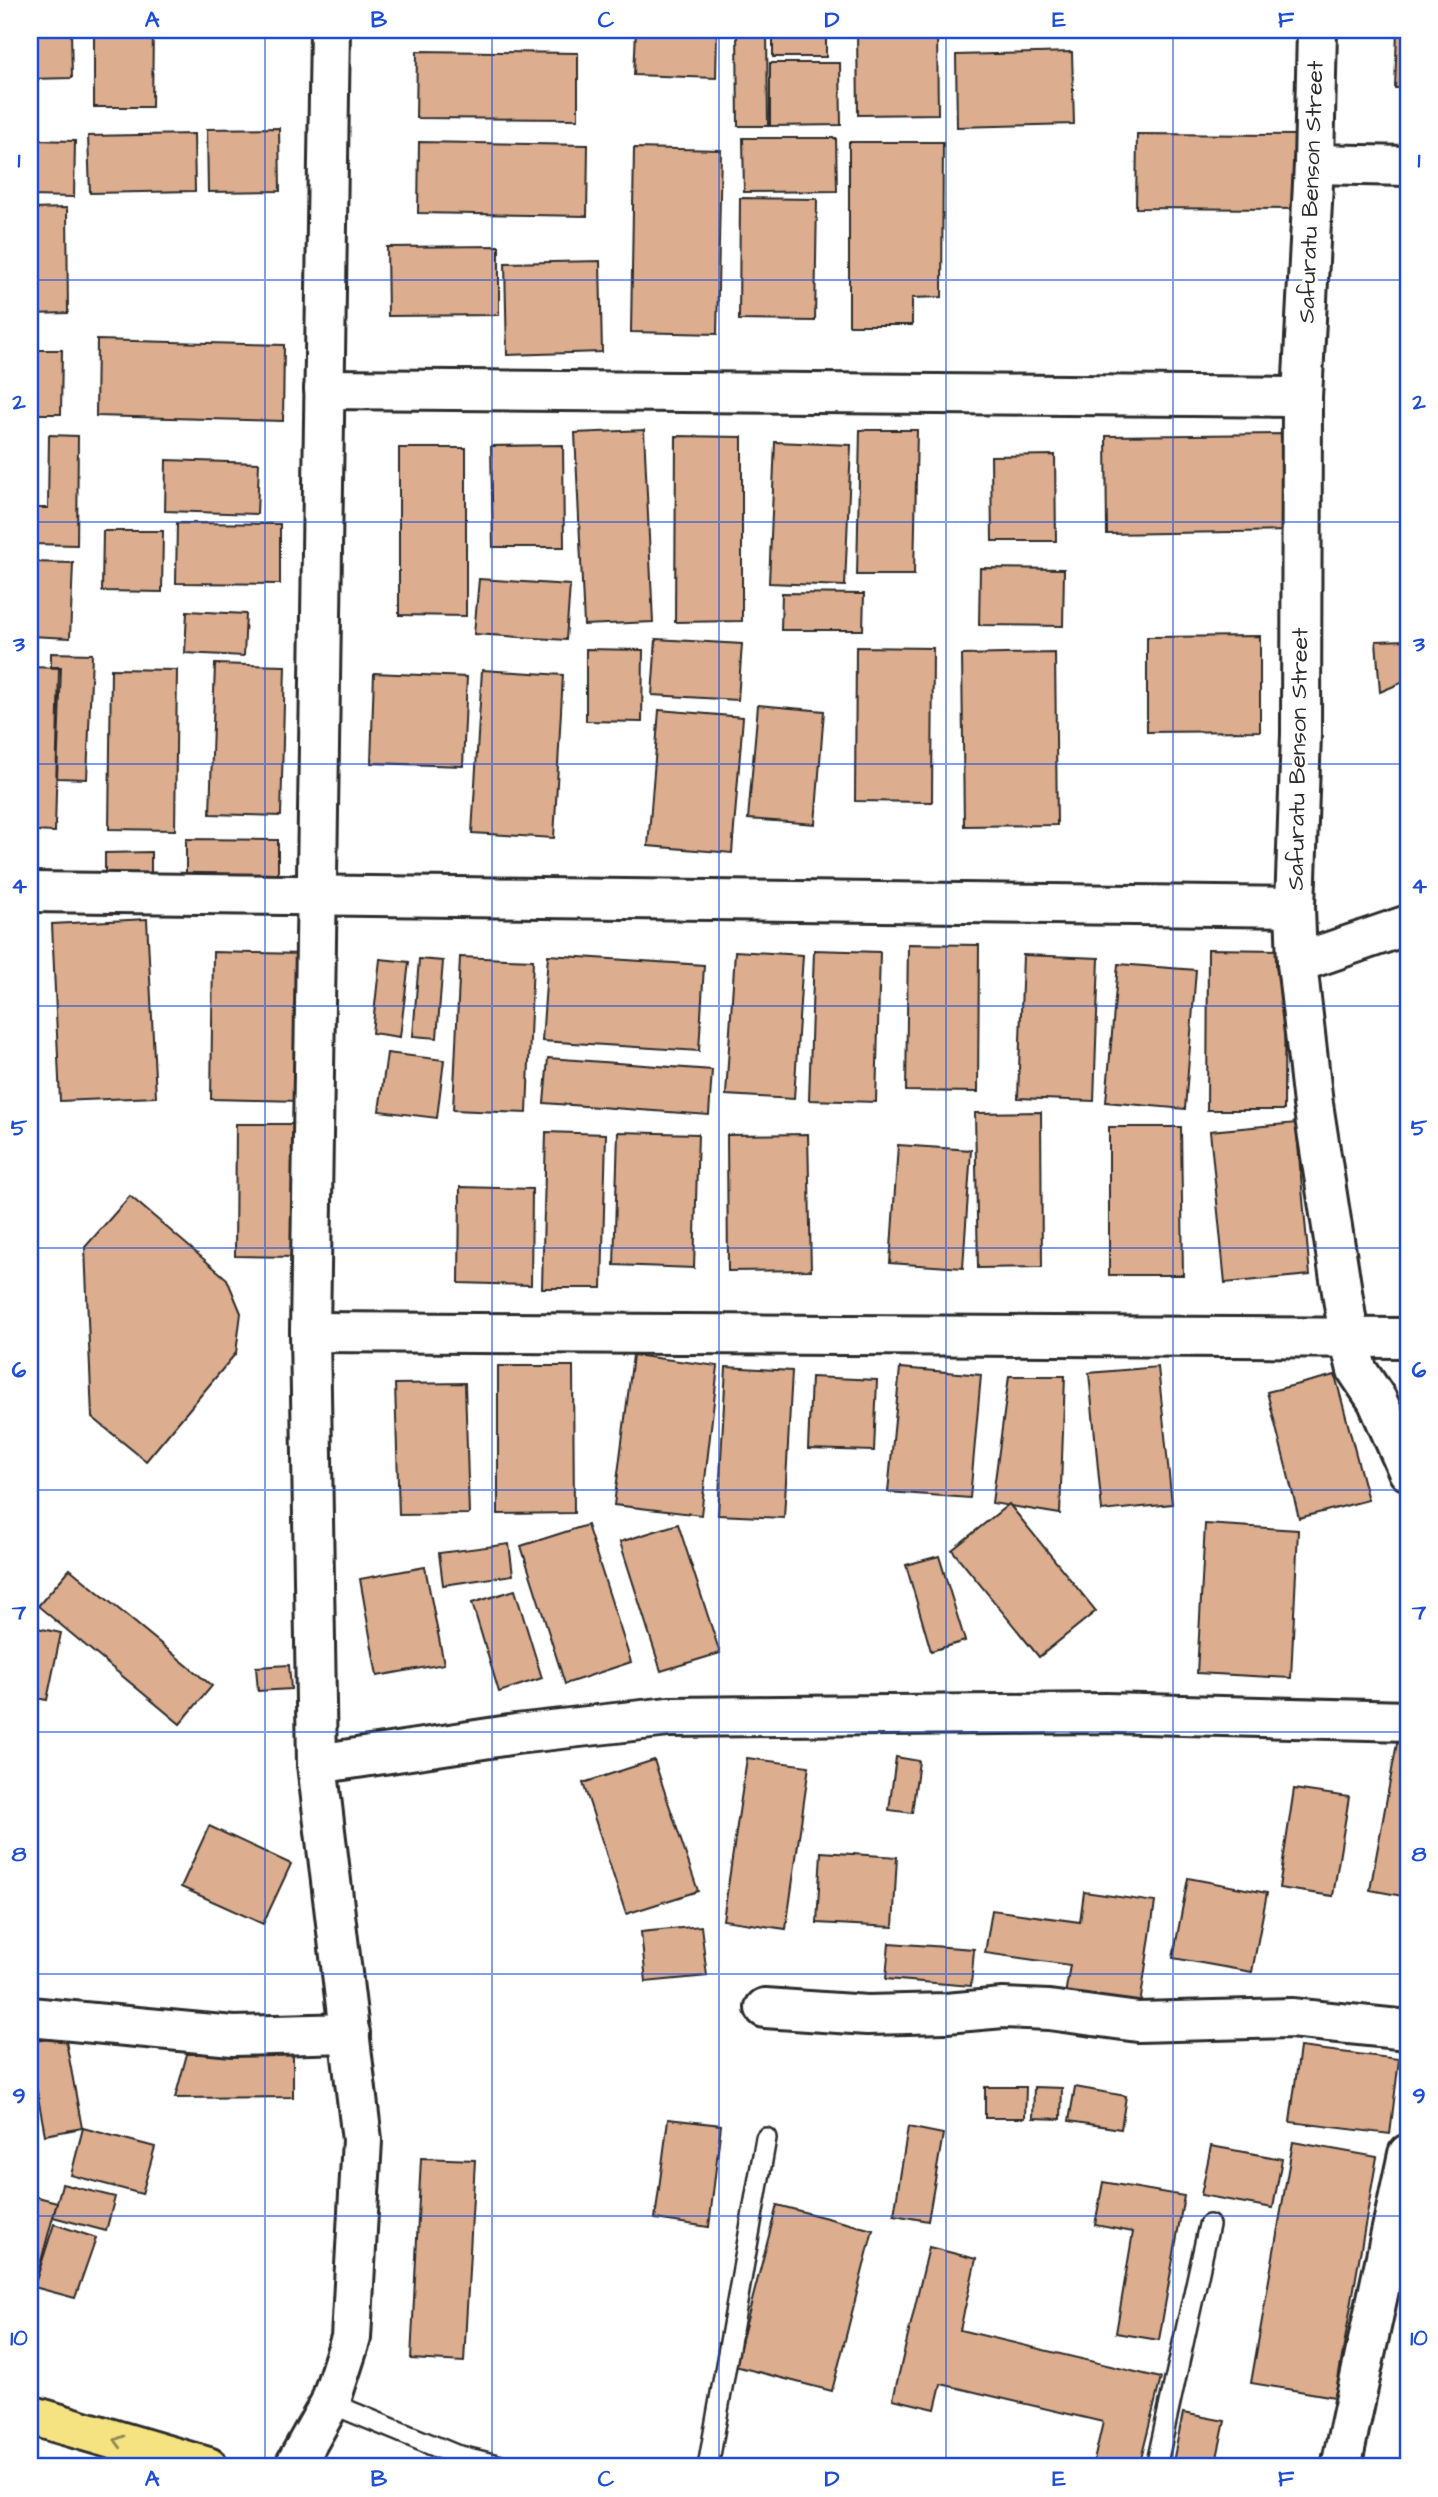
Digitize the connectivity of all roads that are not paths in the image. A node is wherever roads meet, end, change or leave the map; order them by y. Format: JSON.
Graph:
{"nodes":[{"id":1,"x":330,"y":30,"type":"edge"},
{"id":2,"x":1317,"y":30,"type":"edge"},
{"id":3,"x":1314,"y":164,"type":"junction"},
{"id":4,"x":1408,"y":166,"type":"edge"},
{"id":5,"x":324,"y":389,"type":"junction"},
{"id":6,"x":1302,"y":397,"type":"junction"},
{"id":7,"x":30,"y":892,"type":"edge"},
{"id":8,"x":317,"y":895,"type":"junction"},
{"id":9,"x":1295,"y":907,"type":"junction"},
{"id":10,"x":1408,"y":925,"type":"edge"},
{"id":11,"x":1297,"y":963,"type":"junction"},
{"id":12,"x":310,"y":1332,"type":"junction"},
{"id":13,"x":1349,"y":1337,"type":"junction"},
{"id":14,"x":1408,"y":1338,"type":"edge"},
{"id":15,"x":1408,"y":1471,"type":"edge"},
{"id":16,"x":1408,"y":1721,"type":"edge"},
{"id":17,"x":317,"y":1764,"type":"junction"},
{"id":18,"x":765,"y":2008,"type":"dead end"},
{"id":19,"x":30,"y":2017,"type":"edge"},
{"id":20,"x":1408,"y":2030,"type":"edge"},
{"id":21,"x":350,"y":2033,"type":"junction"},
{"id":22,"x":766,"y":2138,"type":"dead end"},
{"id":23,"x":1408,"y":2154,"type":"edge"},
{"id":24,"x":1209,"y":2225,"type":"dead end"},
{"id":25,"x":330,"y":2403,"type":"junction"},
{"id":26,"x":30,"y":2416,"type":"edge"},
{"id":27,"x":208,"y":2467,"type":"edge"},
{"id":28,"x":294,"y":2467,"type":"edge"},
{"id":29,"x":505,"y":2467,"type":"edge"},
{"id":30,"x":708,"y":2467,"type":"edge"},
{"id":31,"x":1156,"y":2467,"type":"edge"},
{"id":32,"x":1341,"y":2467,"type":"edge"}],
"edges":[{"from":1,"to":5,"type":"street"},
{"from":2,"to":3,"type":"street","name":"Safuratu Benson Street"},
{"from":3,"to":4,"type":"street"},
{"from":3,"to":6,"type":"street","name":"Safuratu Benson Street"},
{"from":5,"to":6,"type":"street"},
{"from":5,"to":8,"type":"street"},
{"from":6,"to":9,"type":"street","name":"Safuratu Benson Street"},
{"from":7,"to":8,"type":"street"},
{"from":8,"to":9,"type":"street"},
{"from":8,"to":12,"type":"street"},
{"from":9,"to":11,"type":"street","name":"Safuratu Benson Street"},
{"from":10,"to":11,"type":"street"},
{"from":11,"to":13,"type":"street","name":"Safuratu Benson Street"},
{"from":12,"to":13,"type":"street"},
{"from":12,"to":17,"type":"street"},
{"from":13,"to":14,"type":"street"},
{"from":13,"to":15,"type":"street","name":"Safuratu Benson Street"},
{"from":16,"to":17,"type":"street"},
{"from":17,"to":21,"type":"street"},
{"from":18,"to":20,"type":"street"},
{"from":19,"to":21,"type":"street"},
{"from":21,"to":25,"type":"street"},
{"from":22,"to":30,"type":"lane"},
{"from":23,"to":32,"type":"street"},
{"from":24,"to":31,"type":"lane"},
{"from":25,"to":28,"type":"street"},
{"from":25,"to":29,"type":"lane"},
{"from":27,"to":26,"type":"highway","one_way":true}]}
